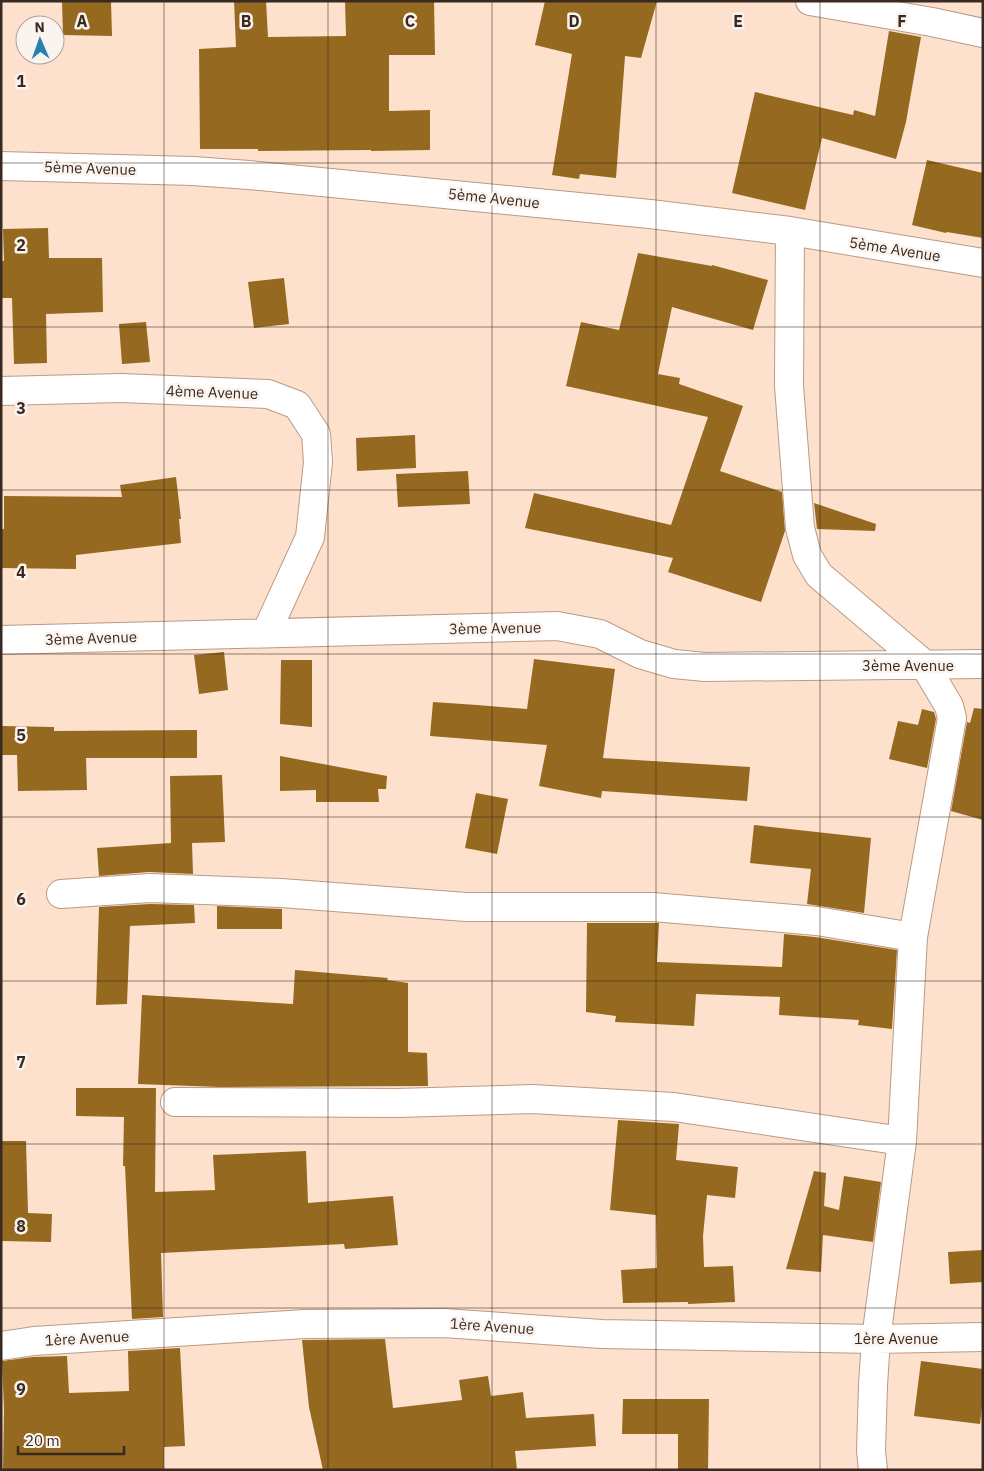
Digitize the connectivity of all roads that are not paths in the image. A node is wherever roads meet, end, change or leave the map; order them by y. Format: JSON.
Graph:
{"nodes":[{"id":1,"x":810,"y":1,"type":"edge"},
{"id":2,"x":983,"y":33,"type":"edge"},
{"id":3,"x":1,"y":166,"type":"edge"},
{"id":4,"x":790,"y":231,"type":"junction"},
{"id":5,"x":983,"y":263,"type":"edge"},
{"id":6,"x":1,"y":391,"type":"edge"},
{"id":7,"x":266,"y":633,"type":"junction"},
{"id":8,"x":1,"y":640,"type":"edge"},
{"id":9,"x":924,"y":664,"type":"junction"},
{"id":10,"x":983,"y":664,"type":"edge"},
{"id":11,"x":62,"y":894,"type":"dead end"},
{"id":12,"x":913,"y":937,"type":"junction"},
{"id":13,"x":176,"y":1102,"type":"dead end"},
{"id":14,"x":902,"y":1141,"type":"junction"},
{"id":15,"x":983,"y":1337,"type":"edge"},
{"id":16,"x":876,"y":1339,"type":"junction"},
{"id":17,"x":1,"y":1346,"type":"edge"},
{"id":18,"x":873,"y":1470,"type":"edge"}],
"edges":[{"from":1,"to":2,"type":"street"},
{"from":3,"to":4,"type":"street","name":"5ème Avenue"},
{"from":4,"to":5,"type":"street","name":"5ème Avenue"},
{"from":4,"to":9,"type":"street"},
{"from":6,"to":7,"type":"street","name":"4ème Avenue"},
{"from":7,"to":8,"type":"street","name":"3ème Avenue"},
{"from":7,"to":9,"type":"street","name":"3ème Avenue"},
{"from":9,"to":10,"type":"street","name":"3ème Avenue"},
{"from":9,"to":12,"type":"street"},
{"from":11,"to":12,"type":"street"},
{"from":12,"to":14,"type":"street"},
{"from":13,"to":14,"type":"street"},
{"from":14,"to":16,"type":"street"},
{"from":15,"to":16,"type":"street","name":"1ère Avenue"},
{"from":16,"to":17,"type":"street","name":"1ère Avenue"},
{"from":16,"to":18,"type":"street"}]}
